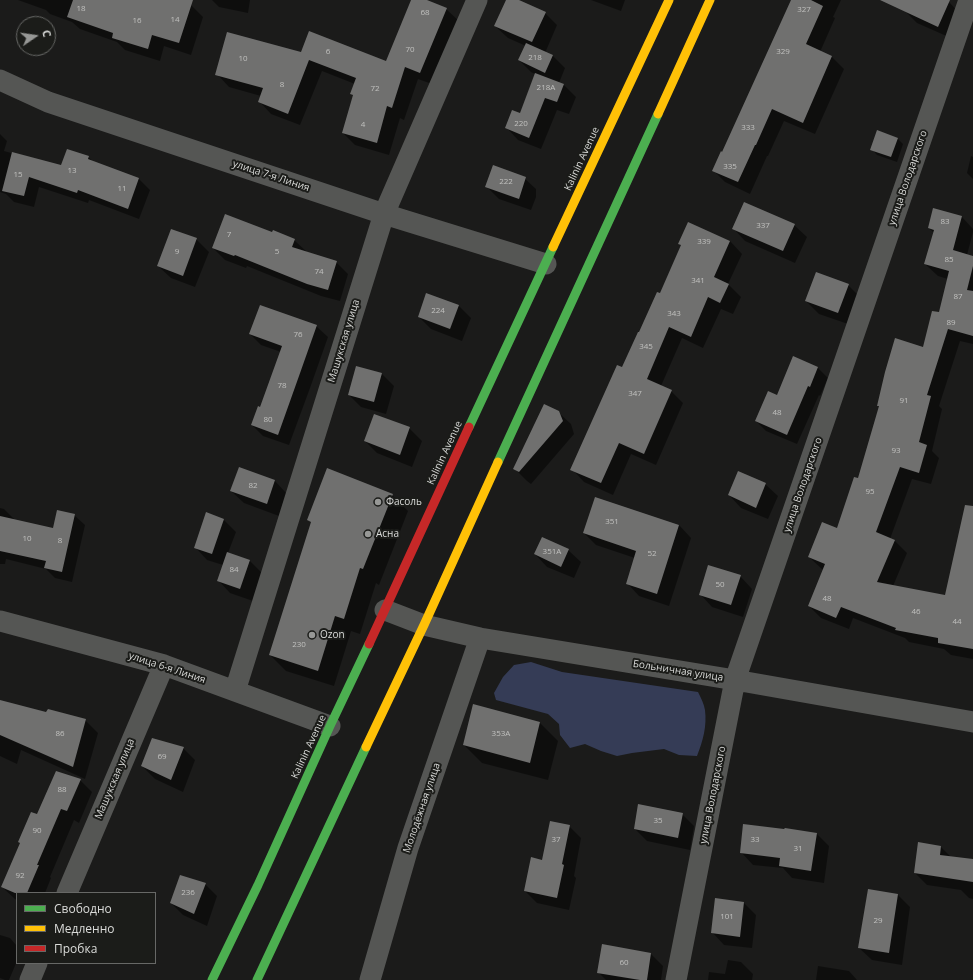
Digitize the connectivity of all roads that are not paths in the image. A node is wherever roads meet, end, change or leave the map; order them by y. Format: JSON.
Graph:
{"nodes":[{"id":1,"x":477,"y":0,"type":"edge"},
{"id":2,"x":669,"y":0,"type":"edge"},
{"id":3,"x":710,"y":0,"type":"edge"},
{"id":4,"x":969,"y":0,"type":"edge"},
{"id":5,"x":0,"y":80,"type":"edge"},
{"id":6,"x":384,"y":214,"type":"junction"},
{"id":7,"x":546,"y":264,"type":"junction"},
{"id":8,"x":385,"y":610,"type":"junction"},
{"id":9,"x":0,"y":621,"type":"edge"},
{"id":10,"x":424,"y":625,"type":"junction"},
{"id":11,"x":480,"y":638,"type":"junction"},
{"id":12,"x":164,"y":665,"type":"junction"},
{"id":13,"x":735,"y":680,"type":"junction"},
{"id":14,"x":235,"y":691,"type":"junction"},
{"id":15,"x":973,"y":722,"type":"edge"},
{"id":16,"x":330,"y":726,"type":"junction"},
{"id":17,"x":67,"y":892,"type":"edge"},
{"id":18,"x":37,"y":964,"type":"edge"},
{"id":19,"x":30,"y":980,"type":"edge"},
{"id":20,"x":212,"y":980,"type":"edge"},
{"id":21,"x":257,"y":980,"type":"edge"},
{"id":22,"x":370,"y":980,"type":"edge"},
{"id":23,"x":676,"y":980,"type":"edge"}],
"edges":[{"from":1,"to":6,"type":"street","name":"Машукская улица"},
{"from":2,"to":7,"type":"main road","name":"Kalinin Avenue"},
{"from":3,"to":10,"type":"main road"},
{"from":4,"to":13,"type":"street","name":"улица Володарского"},
{"from":5,"to":6,"type":"street","name":"улица 7-я Линия"},
{"from":6,"to":7,"type":"street","name":"улица 7-я Линия"},
{"from":6,"to":14,"type":"street","name":"Машукская улица"},
{"from":7,"to":8,"type":"main road","name":"Kalinin Avenue"},
{"from":8,"to":10,"type":"street","name":"Больничная улица"},
{"from":8,"to":16,"type":"main road","name":"Kalinin Avenue"},
{"from":9,"to":12,"type":"street","name":"улица 6-я Линия"},
{"from":10,"to":11,"type":"street","name":"Больничная улица"},
{"from":10,"to":21,"type":"main road"},
{"from":11,"to":13,"type":"street","name":"Больничная улица"},
{"from":11,"to":22,"type":"street","name":"Молодёжная улица"},
{"from":12,"to":14,"type":"street","name":"улица 6-я Линия"},
{"from":12,"to":17,"type":"street","name":"Машукская улица"},
{"from":13,"to":15,"type":"street","name":"Больничная улица"},
{"from":13,"to":23,"type":"street","name":"улица Володарского"},
{"from":14,"to":16,"type":"street","name":"улица 6-я Линия"},
{"from":16,"to":20,"type":"main road","name":"Kalinin Avenue"},
{"from":18,"to":19,"type":"street"}]}
